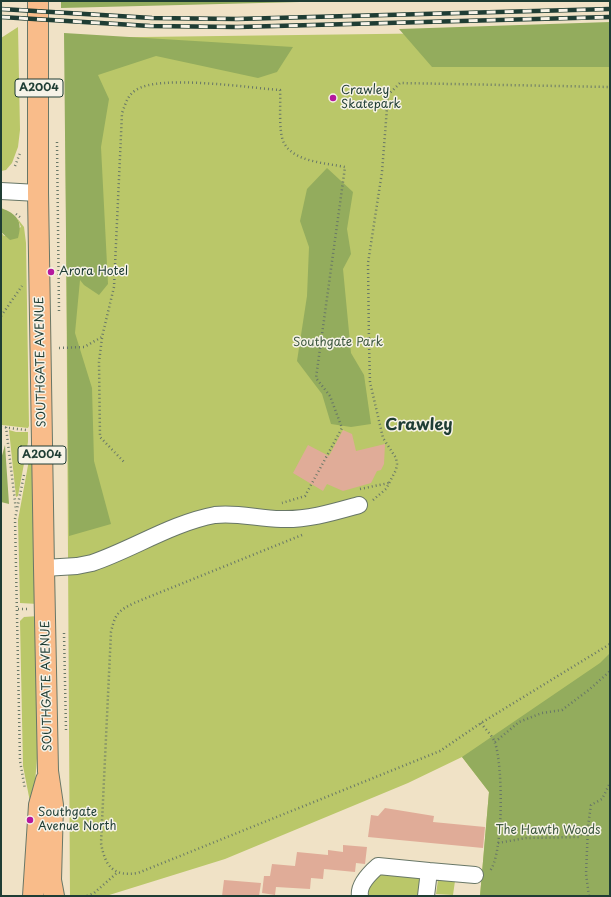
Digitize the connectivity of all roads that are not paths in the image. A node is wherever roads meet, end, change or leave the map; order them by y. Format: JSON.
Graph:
{"nodes":[{"id":1,"x":38,"y":1,"type":"edge"},
{"id":2,"x":1,"y":191,"type":"edge"},
{"id":3,"x":38,"y":193,"type":"junction"},
{"id":4,"x":365,"y":503,"type":"road end"},
{"id":5,"x":44,"y":568,"type":"junction"},
{"id":6,"x":48,"y":771,"type":"junction"},
{"id":7,"x":430,"y":871,"type":"junction"},
{"id":8,"x":475,"y":876,"type":"road end"},
{"id":9,"x":51,"y":891,"type":"edge"},
{"id":10,"x":357,"y":895,"type":"edge"},
{"id":11,"x":33,"y":896,"type":"edge"},
{"id":12,"x":426,"y":896,"type":"edge"}],
"edges":[{"from":1,"to":3,"type":"main road","name":"SOUTHGATE AVENUE","number":"A2004"},
{"from":2,"to":3,"type":"street"},
{"from":3,"to":5,"type":"main road","name":"SOUTHGATE AVENUE","number":"A2004"},
{"from":4,"to":5,"type":"street"},
{"from":5,"to":6,"type":"main road","name":"SOUTHGATE AVENUE","number":"A2004"},
{"from":6,"to":9,"type":"main road","name":"SOUTHGATE AVENUE","number":"A2004"},
{"from":6,"to":11,"type":"main road","name":"SOUTHGATE AVENUE","number":"A2004"},
{"from":7,"to":8,"type":"street"},
{"from":7,"to":10,"type":"street"},
{"from":7,"to":12,"type":"street"}]}
